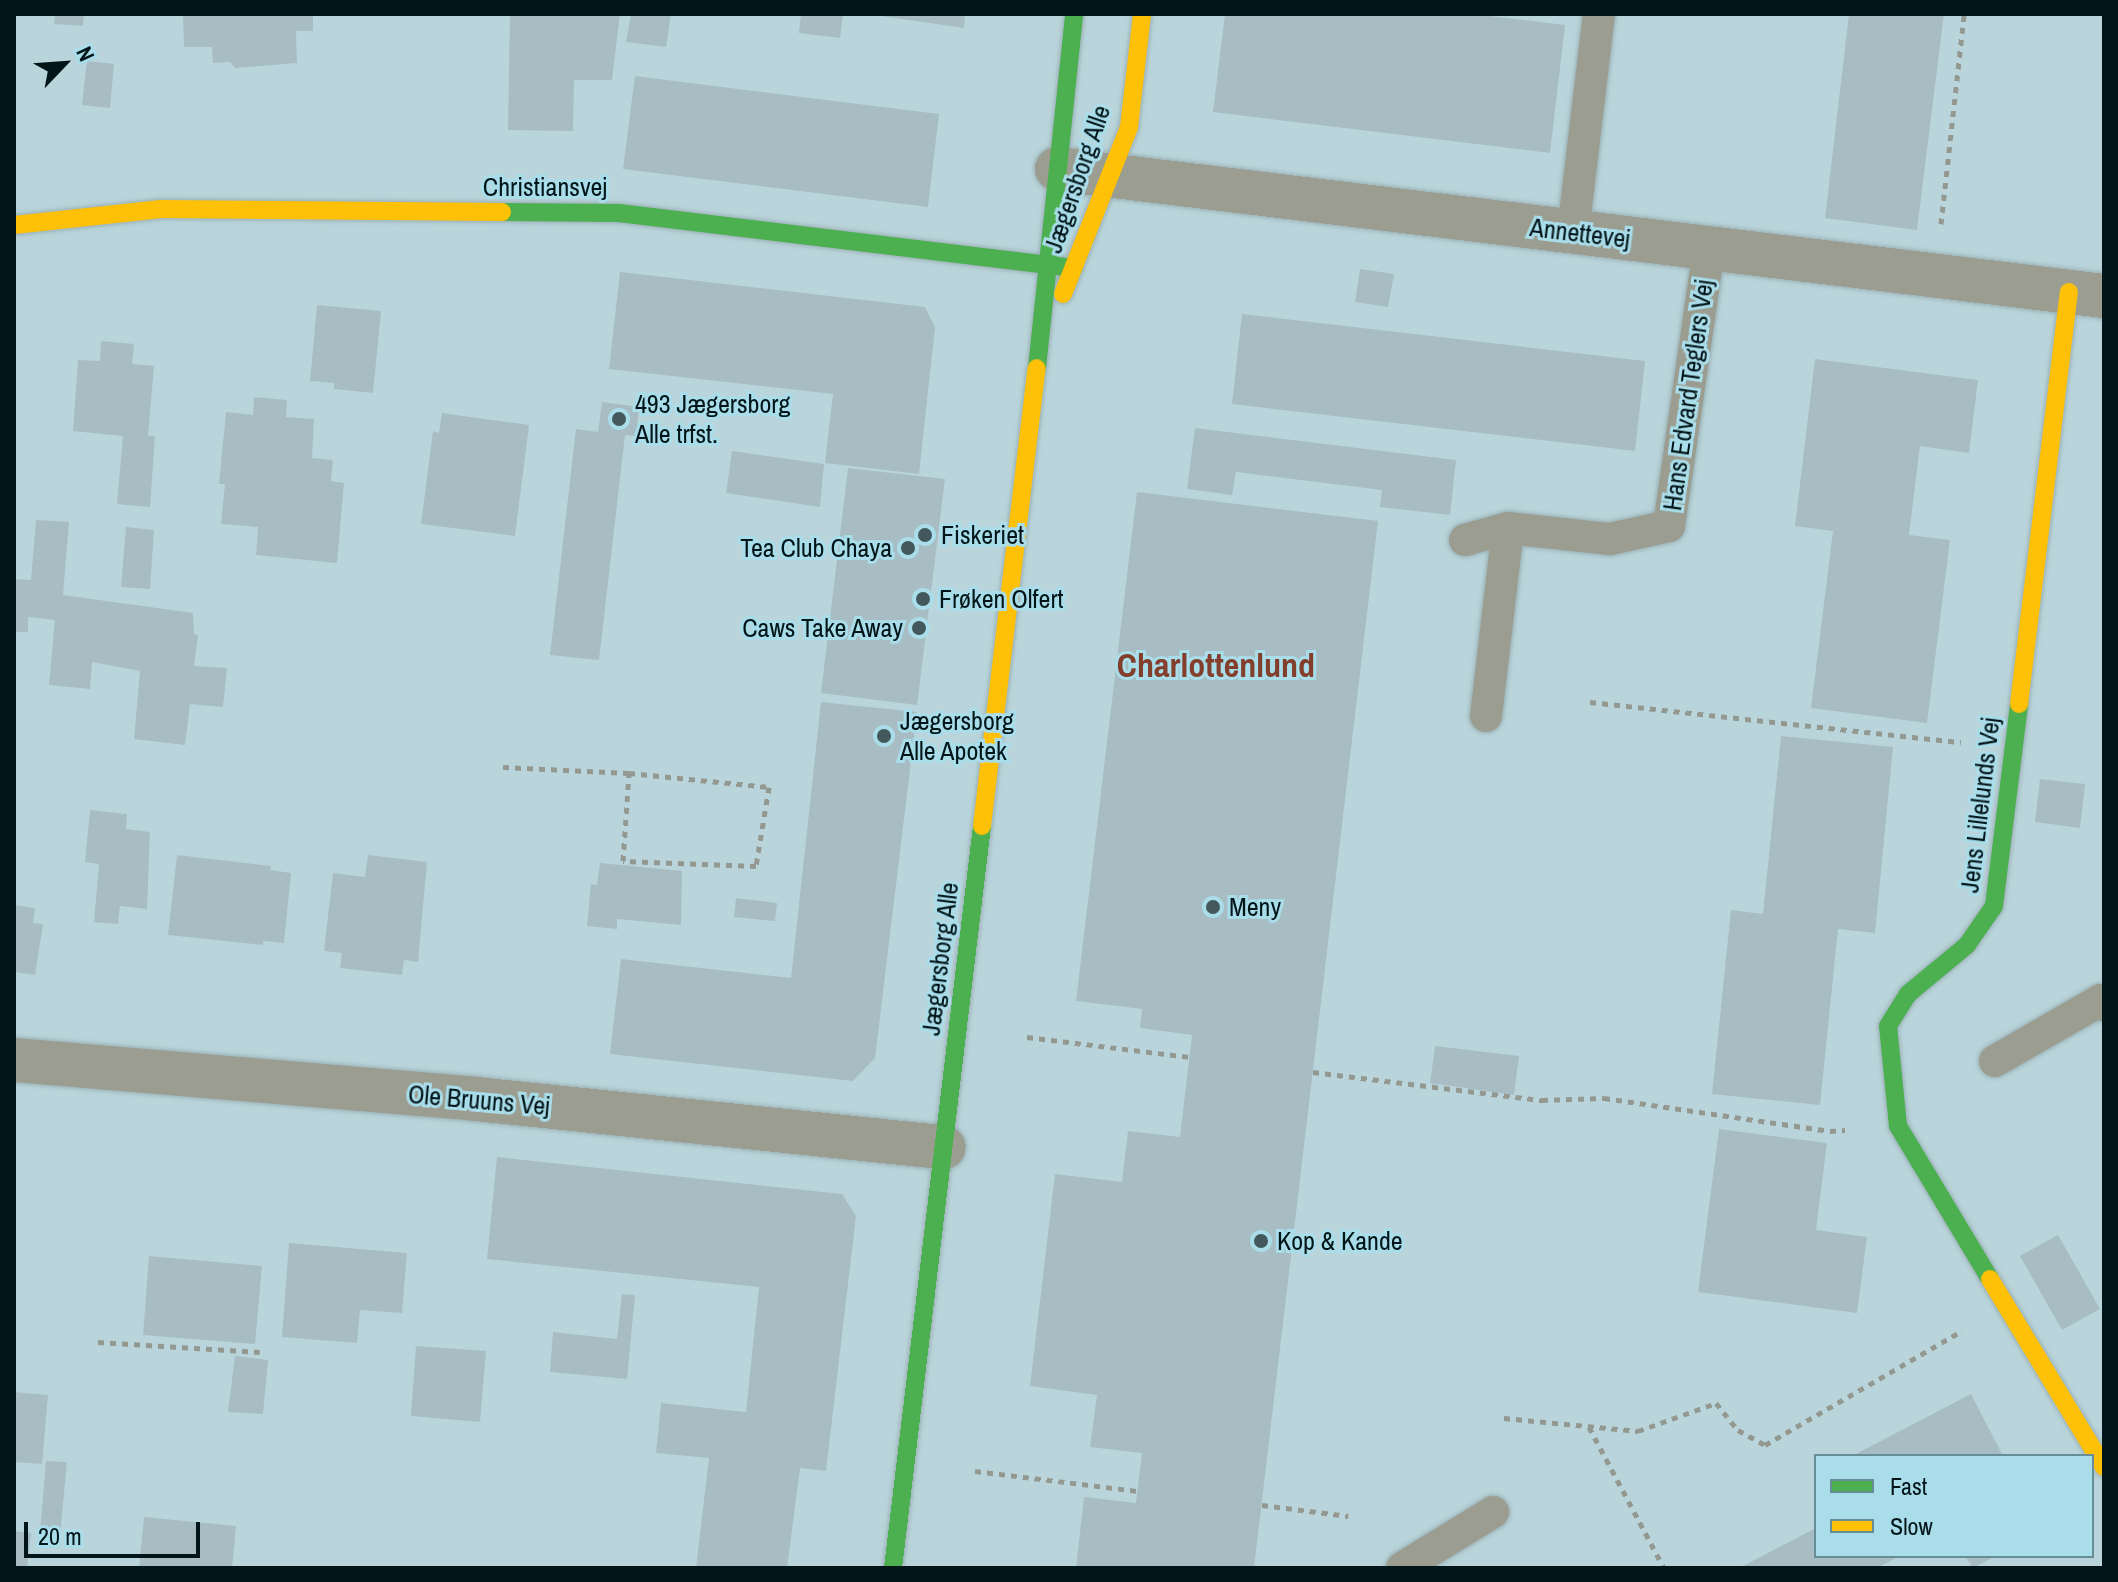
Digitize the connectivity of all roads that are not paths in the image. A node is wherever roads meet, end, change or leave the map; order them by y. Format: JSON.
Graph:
{"nodes":[{"id":1,"x":1074,"y":14,"type":"edge"},
{"id":2,"x":1142,"y":14,"type":"edge"},
{"id":3,"x":1599,"y":14,"type":"edge"},
{"id":4,"x":1057,"y":169,"type":"junction"},
{"id":5,"x":1112,"y":176,"type":"junction"},
{"id":6,"x":14,"y":225,"type":"edge"},
{"id":7,"x":1573,"y":232,"type":"junction"},
{"id":8,"x":1709,"y":248,"type":"junction"},
{"id":9,"x":1047,"y":265,"type":"junction"},
{"id":10,"x":1074,"y":268,"type":"junction"},
{"id":11,"x":2087,"y":294,"type":"edge"},
{"id":12,"x":1038,"y":356,"type":"junction"},
{"id":13,"x":1508,"y":528,"type":"junction"},
{"id":14,"x":1465,"y":540,"type":"dead end"},
{"id":15,"x":1486,"y":716,"type":"dead end"},
{"id":16,"x":2104,"y":1005,"type":"edge"},
{"id":17,"x":14,"y":1060,"type":"edge"},
{"id":18,"x":1995,"y":1061,"type":"dead end"},
{"id":19,"x":944,"y":1147,"type":"junction"},
{"id":20,"x":2104,"y":1467,"type":"edge"},
{"id":21,"x":1493,"y":1512,"type":"dead end"},
{"id":22,"x":893,"y":1568,"type":"edge"},
{"id":23,"x":1402,"y":1568,"type":"edge"}],
"edges":[{"from":1,"to":4,"type":"street","name":"Jægersborg Alle"},
{"from":2,"to":5,"type":"street","name":"Jægersborg Alle"},
{"from":3,"to":7,"type":"lane"},
{"from":4,"to":5,"type":"street","name":"Annettevej"},
{"from":4,"to":9,"type":"street","name":"Jægersborg Alle"},
{"from":5,"to":7,"type":"street","name":"Annettevej"},
{"from":5,"to":10,"type":"street","name":"Jægersborg Alle"},
{"from":6,"to":9,"type":"street","name":"Christiansvej"},
{"from":7,"to":8,"type":"street","name":"Annettevej"},
{"from":8,"to":11,"type":"street","name":"Annettevej"},
{"from":8,"to":13,"type":"lane","name":"Hans Edvard Teglers Vej"},
{"from":9,"to":10,"type":"street","name":"Christiansvej"},
{"from":9,"to":12,"type":"street","name":"Jægersborg Alle"},
{"from":10,"to":12,"type":"street","name":"Jægersborg Alle"},
{"from":11,"to":20,"type":"street","name":"Jens Lillelunds Vej"},
{"from":12,"to":19,"type":"street","name":"Jægersborg Alle"},
{"from":13,"to":14,"type":"lane","name":"Hans Edvard Teglers Vej"},
{"from":13,"to":15,"type":"lane"},
{"from":16,"to":18,"type":"lane"},
{"from":17,"to":19,"type":"street","name":"Ole Bruuns Vej"},
{"from":19,"to":22,"type":"street","name":"Jægersborg Alle"},
{"from":21,"to":23,"type":"lane"}]}
